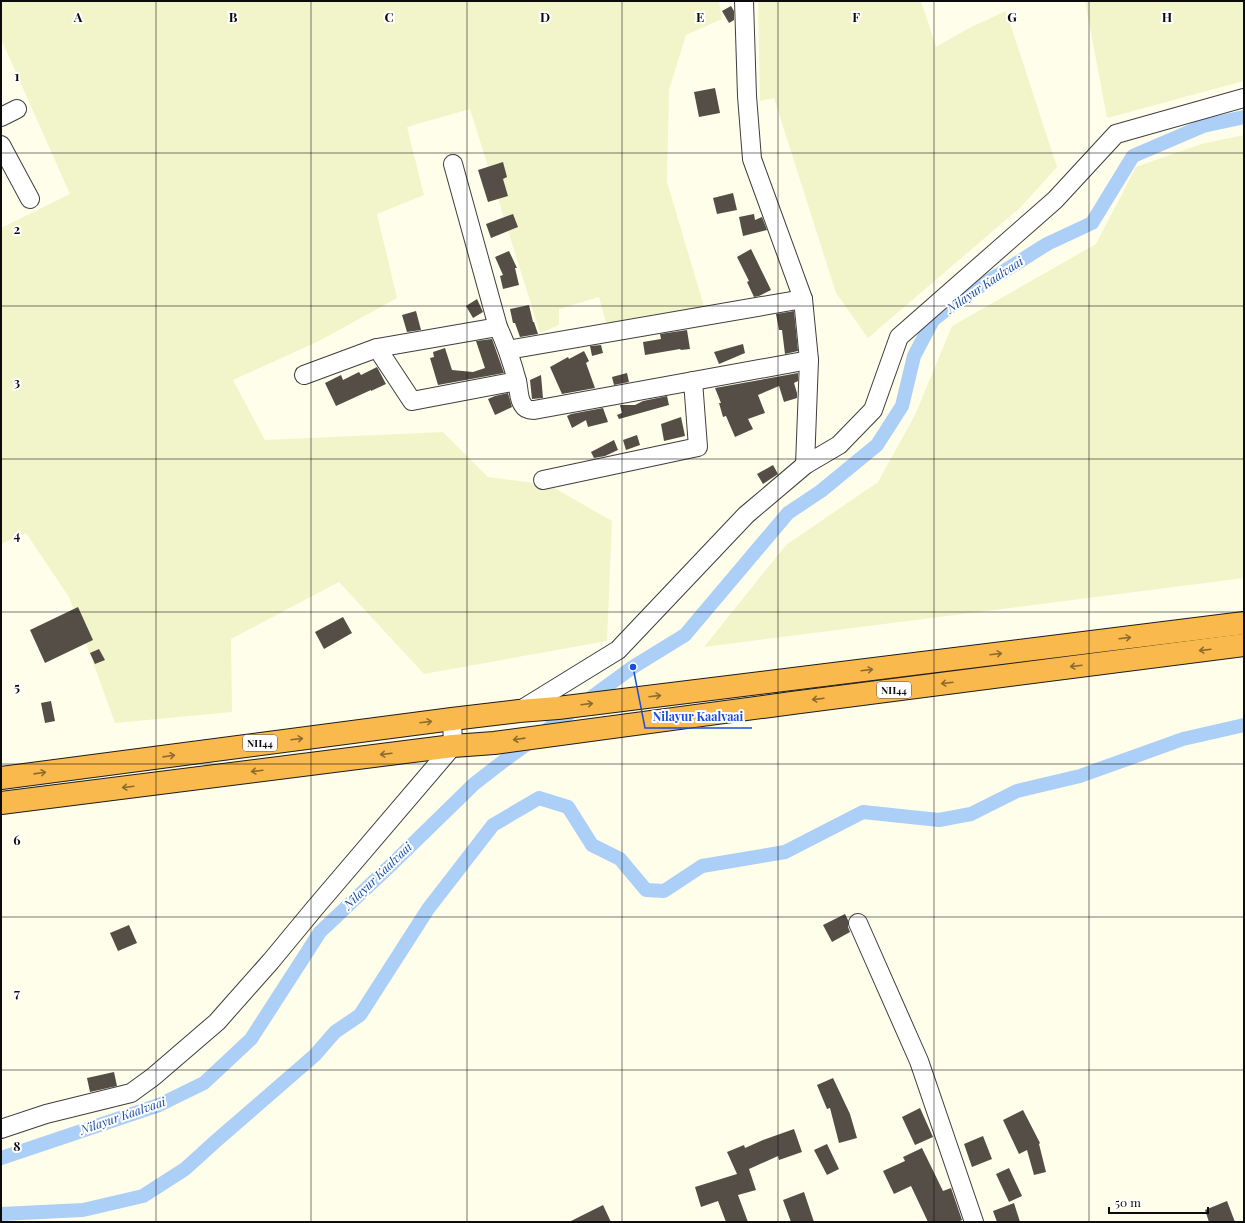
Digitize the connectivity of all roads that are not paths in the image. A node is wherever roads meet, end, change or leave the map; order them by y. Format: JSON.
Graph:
{"nodes":[{"id":1,"x":744,"y":1,"type":"edge"},
{"id":2,"x":1244,"y":98,"type":"edge"},
{"id":3,"x":1,"y":144,"type":"edge"},
{"id":4,"x":453,"y":164,"type":"dead end"},
{"id":5,"x":30,"y":199,"type":"dead end"},
{"id":6,"x":803,"y":298,"type":"junction"},
{"id":7,"x":498,"y":327,"type":"junction"},
{"id":8,"x":377,"y":348,"type":"junction"},
{"id":9,"x":508,"y":350,"type":"junction"},
{"id":10,"x":809,"y":360,"type":"junction"},
{"id":11,"x":304,"y":375,"type":"dead end"},
{"id":12,"x":517,"y":381,"type":"junction"},
{"id":13,"x":693,"y":381,"type":"junction"},
{"id":14,"x":805,"y":465,"type":"junction"},
{"id":15,"x":543,"y":480,"type":"dead end"},
{"id":16,"x":1244,"y":623,"type":"edge"},
{"id":17,"x":1244,"y":645,"type":"edge"},
{"id":18,"x":519,"y":711,"type":"junction"},
{"id":19,"x":452,"y":719,"type":"junction"},
{"id":20,"x":453,"y":746,"type":"junction"},
{"id":21,"x":1,"y":778,"type":"edge"},
{"id":22,"x":1,"y":803,"type":"edge"},
{"id":23,"x":858,"y":923,"type":"dead end"},
{"id":24,"x":1,"y":1129,"type":"edge"},
{"id":25,"x":974,"y":1222,"type":"edge"}],
"edges":[{"from":1,"to":6,"type":"street"},
{"from":2,"to":14,"type":"street"},
{"from":3,"to":5,"type":"street"},
{"from":4,"to":7,"type":"street"},
{"from":6,"to":9,"type":"street"},
{"from":6,"to":10,"type":"street"},
{"from":7,"to":8,"type":"street"},
{"from":7,"to":9,"type":"street"},
{"from":8,"to":11,"type":"street"},
{"from":8,"to":12,"type":"street"},
{"from":9,"to":12,"type":"street"},
{"from":10,"to":13,"type":"street"},
{"from":10,"to":14,"type":"street"},
{"from":12,"to":13,"type":"street"},
{"from":13,"to":15,"type":"street"},
{"from":14,"to":18,"type":"street"},
{"from":18,"to":16,"type":"highway","number":"NH44","one_way":true},
{"from":17,"to":20,"type":"highway","number":"NH44","one_way":true},
{"from":18,"to":19,"type":"highway","number":"NH44"},
{"from":19,"to":20,"type":"street"},
{"from":21,"to":19,"type":"highway","number":"NH44","one_way":true},
{"from":20,"to":22,"type":"highway","number":"NH44","one_way":true},
{"from":20,"to":24,"type":"street"},
{"from":23,"to":25,"type":"street"}]}
